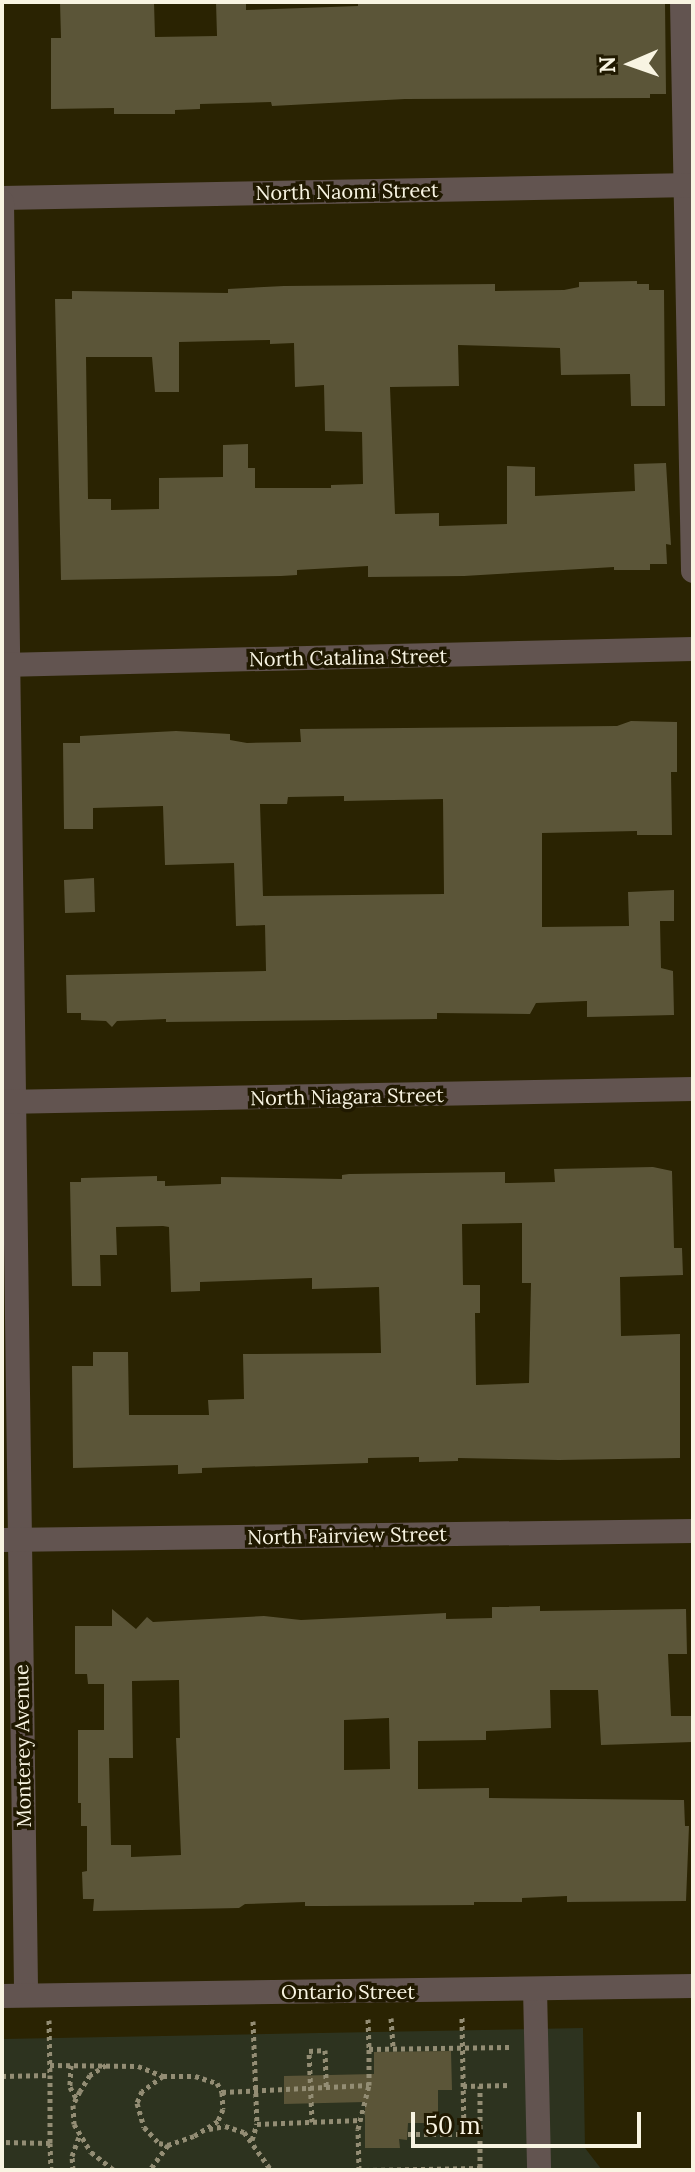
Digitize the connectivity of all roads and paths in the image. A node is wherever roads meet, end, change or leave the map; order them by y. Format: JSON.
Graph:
{"nodes":[{"id":1,"x":682,"y":2,"type":"edge"},
{"id":2,"x":689,"y":185,"type":"edge"},
{"id":3,"x":2,"y":200,"type":"edge"},
{"id":4,"x":693,"y":571,"type":"edge"},
{"id":5,"x":693,"y":649,"type":"edge"},
{"id":6,"x":5,"y":665,"type":"edge"},
{"id":7,"x":693,"y":1089,"type":"edge"},
{"id":8,"x":8,"y":1102,"type":"edge"},
{"id":9,"x":693,"y":1531,"type":"edge"},
{"id":10,"x":10,"y":1540,"type":"edge"},
{"id":11,"x":693,"y":1986,"type":"edge"},
{"id":12,"x":535,"y":1989,"type":"junction"},
{"id":13,"x":26,"y":1995,"type":"edge"},
{"id":14,"x":462,"y":2017,"type":"dead end"},
{"id":15,"x":391,"y":2018,"type":"dead end"},
{"id":16,"x":368,"y":2019,"type":"dead end"},
{"id":17,"x":253,"y":2021,"type":"dead end"},
{"id":18,"x":536,"y":2047,"type":"junction"},
{"id":19,"x":462,"y":2048,"type":"junction"},
{"id":20,"x":369,"y":2049,"type":"junction"},
{"id":21,"x":393,"y":2049,"type":"junction"},
{"id":22,"x":110,"y":2064,"type":"junction"},
{"id":23,"x":50,"y":2065,"type":"junction"},
{"id":24,"x":71,"y":2065,"type":"junction"},
{"id":25,"x":50,"y":2075,"type":"junction"},
{"id":26,"x":2,"y":2076,"type":"edge"},
{"id":27,"x":163,"y":2076,"type":"junction"},
{"id":28,"x":369,"y":2085,"type":"junction"},
{"id":29,"x":537,"y":2085,"type":"junction"},
{"id":30,"x":463,"y":2086,"type":"junction"},
{"id":31,"x":480,"y":2086,"type":"junction"},
{"id":32,"x":326,"y":2087,"type":"junction"},
{"id":33,"x":311,"y":2088,"type":"junction"},
{"id":34,"x":255,"y":2091,"type":"junction"},
{"id":35,"x":222,"y":2092,"type":"junction"},
{"id":36,"x":76,"y":2098,"type":"junction"},
{"id":37,"x":360,"y":2120,"type":"junction"},
{"id":38,"x":312,"y":2122,"type":"junction"},
{"id":39,"x":257,"y":2124,"type":"junction"},
{"id":40,"x":208,"y":2129,"type":"junction"},
{"id":41,"x":408,"y":2134,"type":"dead end"},
{"id":42,"x":79,"y":2137,"type":"junction"},
{"id":43,"x":252,"y":2140,"type":"junction"},
{"id":44,"x":2,"y":2142,"type":"edge"},
{"id":45,"x":50,"y":2143,"type":"junction"},
{"id":46,"x":168,"y":2145,"type":"junction"},
{"id":47,"x":480,"y":2169,"type":"edge"},
{"id":48,"x":51,"y":2170,"type":"edge"},
{"id":49,"x":73,"y":2170,"type":"edge"},
{"id":50,"x":114,"y":2170,"type":"edge"},
{"id":51,"x":150,"y":2170,"type":"edge"},
{"id":52,"x":271,"y":2170,"type":"edge"},
{"id":53,"x":323,"y":2170,"type":"edge"},
{"id":54,"x":352,"y":2170,"type":"edge"},
{"id":55,"x":362,"y":2170,"type":"edge"},
{"id":56,"x":539,"y":2170,"type":"edge"}],
"edges":[{"from":1,"to":2,"type":"street"},
{"from":2,"to":3,"type":"street","name":"North Naomi Street"},
{"from":2,"to":4,"type":"street"},
{"from":3,"to":6,"type":"street","name":"Monterey Avenue"},
{"from":5,"to":6,"type":"street","name":"North Catalina Street"},
{"from":6,"to":8,"type":"street","name":"Monterey Avenue"},
{"from":7,"to":8,"type":"street","name":"North Niagara Street"},
{"from":8,"to":10,"type":"street","name":"Monterey Avenue"},
{"from":9,"to":10,"type":"street","name":"North Fairview Street"},
{"from":10,"to":13,"type":"street","name":"Monterey Avenue"},
{"from":11,"to":12,"type":"street","name":"Ontario Street"},
{"from":12,"to":13,"type":"street","name":"Ontario Street"},
{"from":12,"to":18,"type":"street"},
{"from":13,"to":23,"type":"path"},
{"from":14,"to":19,"type":"path"},
{"from":15,"to":21,"type":"path"},
{"from":16,"to":20,"type":"path"},
{"from":17,"to":34,"type":"path"},
{"from":18,"to":19,"type":"path"},
{"from":18,"to":29,"type":"street"},
{"from":19,"to":21,"type":"path"},
{"from":19,"to":30,"type":"path"},
{"from":20,"to":21,"type":"path"},
{"from":20,"to":28,"type":"path"},
{"from":22,"to":24,"type":"path"},
{"from":22,"to":27,"type":"path"},
{"from":22,"to":36,"type":"path"},
{"from":23,"to":24,"type":"path"},
{"from":23,"to":25,"type":"path"},
{"from":24,"to":36,"type":"path"},
{"from":25,"to":26,"type":"path"},
{"from":25,"to":45,"type":"path"},
{"from":27,"to":35,"type":"path"},
{"from":27,"to":46,"type":"path"},
{"from":28,"to":32,"type":"path"},
{"from":28,"to":37,"type":"path"},
{"from":29,"to":31,"type":"path"},
{"from":29,"to":56,"type":"street"},
{"from":30,"to":31,"type":"path"},
{"from":30,"to":41,"type":"path"},
{"from":31,"to":47,"type":"path"},
{"from":32,"to":33,"type":"path"},
{"from":32,"to":33,"type":"path"},
{"from":33,"to":34,"type":"path"},
{"from":33,"to":38,"type":"path"},
{"from":34,"to":35,"type":"path"},
{"from":34,"to":39,"type":"path"},
{"from":35,"to":40,"type":"path"},
{"from":36,"to":42,"type":"path"},
{"from":37,"to":38,"type":"path"},
{"from":37,"to":55,"type":"path"},
{"from":38,"to":39,"type":"path"},
{"from":39,"to":43,"type":"path"},
{"from":40,"to":43,"type":"path"},
{"from":40,"to":46,"type":"path"},
{"from":42,"to":49,"type":"path"},
{"from":42,"to":50,"type":"path"},
{"from":43,"to":52,"type":"path"},
{"from":44,"to":45,"type":"path"},
{"from":45,"to":48,"type":"path"},
{"from":46,"to":51,"type":"path"},
{"from":47,"to":55,"type":"path"},
{"from":53,"to":54,"type":"path"}]}
